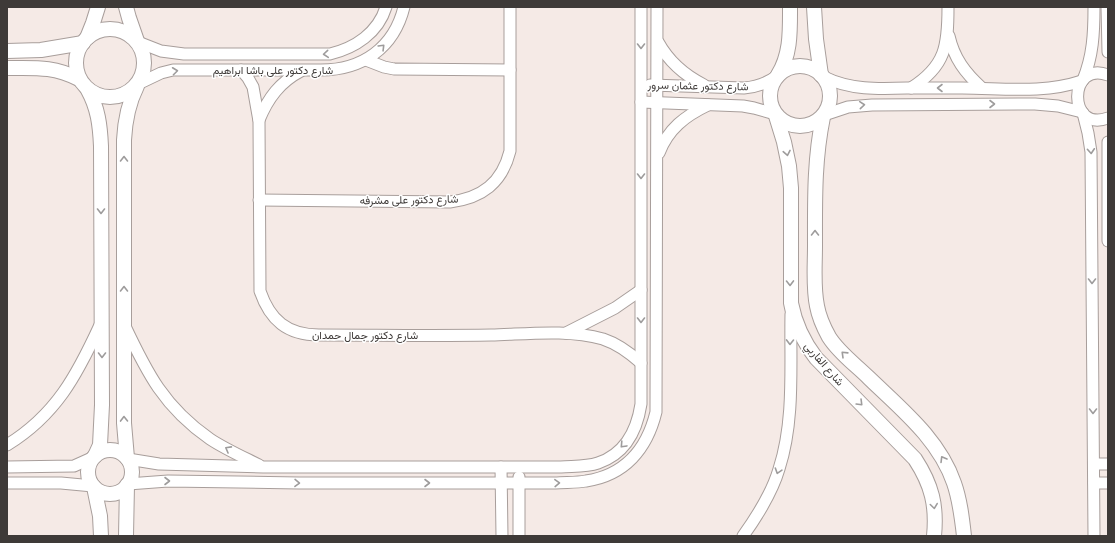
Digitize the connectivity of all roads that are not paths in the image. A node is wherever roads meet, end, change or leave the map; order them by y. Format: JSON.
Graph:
{"nodes":[{"id":1,"x":98,"y":7,"type":"edge"},
{"id":2,"x":126,"y":7,"type":"edge"},
{"id":3,"x":386,"y":7,"type":"edge"},
{"id":4,"x":404,"y":7,"type":"edge"},
{"id":5,"x":510,"y":7,"type":"edge"},
{"id":6,"x":641,"y":7,"type":"edge"},
{"id":7,"x":657,"y":7,"type":"edge"},
{"id":8,"x":790,"y":7,"type":"edge"},
{"id":9,"x":814,"y":7,"type":"edge"},
{"id":10,"x":948,"y":7,"type":"edge"},
{"id":11,"x":1094,"y":7,"type":"edge"},
{"id":12,"x":1107,"y":7,"type":"edge"},
{"id":13,"x":378,"y":24,"type":"junction"},
{"id":14,"x":948,"y":30,"type":"junction"},
{"id":15,"x":393,"y":34,"type":"junction"},
{"id":16,"x":85,"y":40,"type":"junction"},
{"id":17,"x":657,"y":40,"type":"junction"},
{"id":18,"x":137,"y":42,"type":"junction"},
{"id":19,"x":7,"y":51,"type":"edge"},
{"id":20,"x":1108,"y":52,"type":"edge"},
{"id":21,"x":366,"y":60,"type":"junction"},
{"id":22,"x":7,"y":68,"type":"edge"},
{"id":23,"x":241,"y":70,"type":"junction"},
{"id":24,"x":303,"y":70,"type":"junction"},
{"id":25,"x":510,"y":70,"type":"junction"},
{"id":26,"x":1108,"y":75,"type":"edge"},
{"id":27,"x":778,"y":76,"type":"junction"},
{"id":28,"x":822,"y":76,"type":"junction"},
{"id":29,"x":79,"y":79,"type":"junction"},
{"id":30,"x":1083,"y":81,"type":"junction"},
{"id":31,"x":138,"y":85,"type":"junction"},
{"id":32,"x":641,"y":85,"type":"junction"},
{"id":33,"x":657,"y":85,"type":"junction"},
{"id":34,"x":708,"y":87,"type":"junction"},
{"id":35,"x":911,"y":88,"type":"junction"},
{"id":36,"x":982,"y":88,"type":"junction"},
{"id":37,"x":88,"y":90,"type":"junction"},
{"id":38,"x":641,"y":102,"type":"junction"},
{"id":39,"x":657,"y":103,"type":"junction"},
{"id":40,"x":708,"y":104,"type":"junction"},
{"id":41,"x":1083,"y":113,"type":"junction"},
{"id":42,"x":775,"y":115,"type":"junction"},
{"id":43,"x":824,"y":116,"type":"junction"},
{"id":44,"x":1108,"y":118,"type":"edge"},
{"id":45,"x":259,"y":121,"type":"junction"},
{"id":46,"x":1108,"y":142,"type":"edge"},
{"id":47,"x":657,"y":159,"type":"junction"},
{"id":48,"x":1108,"y":183,"type":"edge"},
{"id":49,"x":259,"y":200,"type":"junction"},
{"id":50,"x":1108,"y":241,"type":"edge"},
{"id":51,"x":641,"y":290,"type":"junction"},
{"id":52,"x":791,"y":303,"type":"junction"},
{"id":53,"x":102,"y":322,"type":"junction"},
{"id":54,"x":124,"y":323,"type":"junction"},
{"id":55,"x":566,"y":333,"type":"junction"},
{"id":56,"x":641,"y":363,"type":"junction"},
{"id":57,"x":641,"y":396,"type":"junction"},
{"id":58,"x":657,"y":397,"type":"junction"},
{"id":59,"x":7,"y":445,"type":"edge"},
{"id":60,"x":94,"y":456,"type":"junction"},
{"id":61,"x":127,"y":459,"type":"junction"},
{"id":62,"x":1094,"y":464,"type":"junction"},
{"id":63,"x":1108,"y":464,"type":"edge"},
{"id":64,"x":7,"y":467,"type":"edge"},
{"id":65,"x":263,"y":467,"type":"junction"},
{"id":66,"x":501,"y":467,"type":"junction"},
{"id":67,"x":519,"y":467,"type":"junction"},
{"id":68,"x":7,"y":483,"type":"edge"},
{"id":69,"x":502,"y":483,"type":"junction"},
{"id":70,"x":519,"y":483,"type":"junction"},
{"id":71,"x":1094,"y":483,"type":"junction"},
{"id":72,"x":1108,"y":483,"type":"edge"},
{"id":73,"x":128,"y":485,"type":"junction"},
{"id":74,"x":93,"y":487,"type":"junction"},
{"id":75,"x":102,"y":536,"type":"edge"},
{"id":76,"x":126,"y":536,"type":"edge"},
{"id":77,"x":502,"y":536,"type":"edge"},
{"id":78,"x":519,"y":536,"type":"edge"},
{"id":79,"x":743,"y":536,"type":"edge"},
{"id":80,"x":934,"y":536,"type":"edge"},
{"id":81,"x":964,"y":536,"type":"edge"},
{"id":82,"x":1094,"y":536,"type":"edge"}],
"edges":[{"from":1,"to":16,"type":"street"},
{"from":2,"to":18,"type":"street"},
{"from":3,"to":13,"type":"street","name":"شارع دكتور على باشا ابراهيم"},
{"from":4,"to":15,"type":"street","name":"شارع دكتور على باشا ابراهيم"},
{"from":5,"to":25,"type":"street","name":"شارع دكتور على مشرفه"},
{"from":6,"to":32,"type":"street","one_way":true},
{"from":7,"to":17,"type":"street"},
{"from":8,"to":27,"type":"street"},
{"from":9,"to":28,"type":"street"},
{"from":10,"to":14,"type":"street"},
{"from":11,"to":30,"type":"street"},
{"from":12,"to":20,"type":"street"},
{"from":13,"to":15,"type":"street"},
{"from":13,"to":18,"type":"street","name":"شارع دكتور على باشا ابراهيم","one_way":true},
{"from":14,"to":35,"type":"street"},
{"from":14,"to":36,"type":"street"},
{"from":21,"to":15,"type":"street","name":"شارع دكتور على باشا ابراهيم","one_way":true},
{"from":16,"to":18,"type":"street"},
{"from":16,"to":19,"type":"street"},
{"from":16,"to":29,"type":"street"},
{"from":17,"to":33,"type":"street"},
{"from":17,"to":34,"type":"street"},
{"from":18,"to":31,"type":"street"},
{"from":21,"to":24,"type":"street","name":"شارع دكتور على باشا ابراهيم"},
{"from":21,"to":25,"type":"street"},
{"from":22,"to":29,"type":"street"},
{"from":23,"to":24,"type":"street","name":"شارع دكتور على باشا ابراهيم"},
{"from":31,"to":23,"type":"street","name":"شارع دكتور على باشا ابراهيم","one_way":true},
{"from":23,"to":45,"type":"street","name":"شارع دكتور جمال حمدان"},
{"from":24,"to":45,"type":"street","name":"شارع دكتور جمال حمدان"},
{"from":25,"to":49,"type":"street","name":"شارع دكتور على مشرفه"},
{"from":26,"to":30,"type":"street"},
{"from":27,"to":28,"type":"street"},
{"from":27,"to":34,"type":"street","name":"شارع دكتور عثمان سرور"},
{"from":27,"to":42,"type":"street"},
{"from":28,"to":35,"type":"street"},
{"from":28,"to":43,"type":"street"},
{"from":29,"to":37,"type":"street"},
{"from":30,"to":36,"type":"street"},
{"from":30,"to":41,"type":"street"},
{"from":31,"to":37,"type":"street"},
{"from":54,"to":31,"type":"street","one_way":true},
{"from":32,"to":33,"type":"street","name":"شارع دكتور عثمان سرور"},
{"from":32,"to":38,"type":"street"},
{"from":33,"to":34,"type":"street","name":"شارع دكتور عثمان سرور"},
{"from":33,"to":39,"type":"street"},
{"from":36,"to":35,"type":"street","one_way":true},
{"from":37,"to":53,"type":"street","one_way":true},
{"from":38,"to":39,"type":"street","name":"شارع دكتور عثمان سرور"},
{"from":38,"to":51,"type":"street","one_way":true},
{"from":39,"to":40,"type":"street","name":"شارع دكتور عثمان سرور"},
{"from":39,"to":47,"type":"street"},
{"from":40,"to":42,"type":"street","name":"شارع دكتور عثمان سرور"},
{"from":40,"to":47,"type":"street"},
{"from":43,"to":41,"type":"street","one_way":true},
{"from":41,"to":44,"type":"street"},
{"from":41,"to":62,"type":"street","one_way":true},
{"from":42,"to":43,"type":"street"},
{"from":42,"to":52,"type":"street","name":"شارع الفاربي","one_way":true},
{"from":81,"to":43,"type":"street","name":"شارع الفاربي","one_way":true},
{"from":45,"to":49,"type":"street","name":"شارع دكتور جمال حمدان"},
{"from":46,"to":48,"type":"street"},
{"from":47,"to":58,"type":"street"},
{"from":48,"to":50,"type":"street"},
{"from":49,"to":55,"type":"street","name":"شارع دكتور جمال حمدان"},
{"from":51,"to":55,"type":"street","name":"شارع دكتور جمال حمدان"},
{"from":51,"to":56,"type":"street","one_way":true},
{"from":52,"to":79,"type":"street","one_way":true},
{"from":52,"to":80,"type":"street","name":"شارع الفاربي","one_way":true},
{"from":53,"to":59,"type":"street"},
{"from":53,"to":60,"type":"street","one_way":true},
{"from":61,"to":54,"type":"street","one_way":true},
{"from":65,"to":54,"type":"street","one_way":true},
{"from":55,"to":56,"type":"street","name":"شارع دكتور جمال حمدان"},
{"from":56,"to":57,"type":"street"},
{"from":57,"to":58,"type":"street"},
{"from":57,"to":67,"type":"street","one_way":true},
{"from":70,"to":58,"type":"street","one_way":true},
{"from":60,"to":61,"type":"street"},
{"from":60,"to":64,"type":"street"},
{"from":60,"to":74,"type":"street"},
{"from":61,"to":65,"type":"street"},
{"from":61,"to":73,"type":"street"},
{"from":62,"to":63,"type":"street"},
{"from":62,"to":71,"type":"street"},
{"from":65,"to":66,"type":"street"},
{"from":66,"to":67,"type":"street"},
{"from":66,"to":69,"type":"street"},
{"from":67,"to":70,"type":"street"},
{"from":68,"to":74,"type":"street"},
{"from":69,"to":70,"type":"street"},
{"from":73,"to":69,"type":"street","one_way":true},
{"from":69,"to":77,"type":"street"},
{"from":70,"to":78,"type":"street"},
{"from":71,"to":72,"type":"street"},
{"from":71,"to":82,"type":"street"},
{"from":73,"to":74,"type":"street"},
{"from":73,"to":76,"type":"street"},
{"from":74,"to":75,"type":"street"}]}
